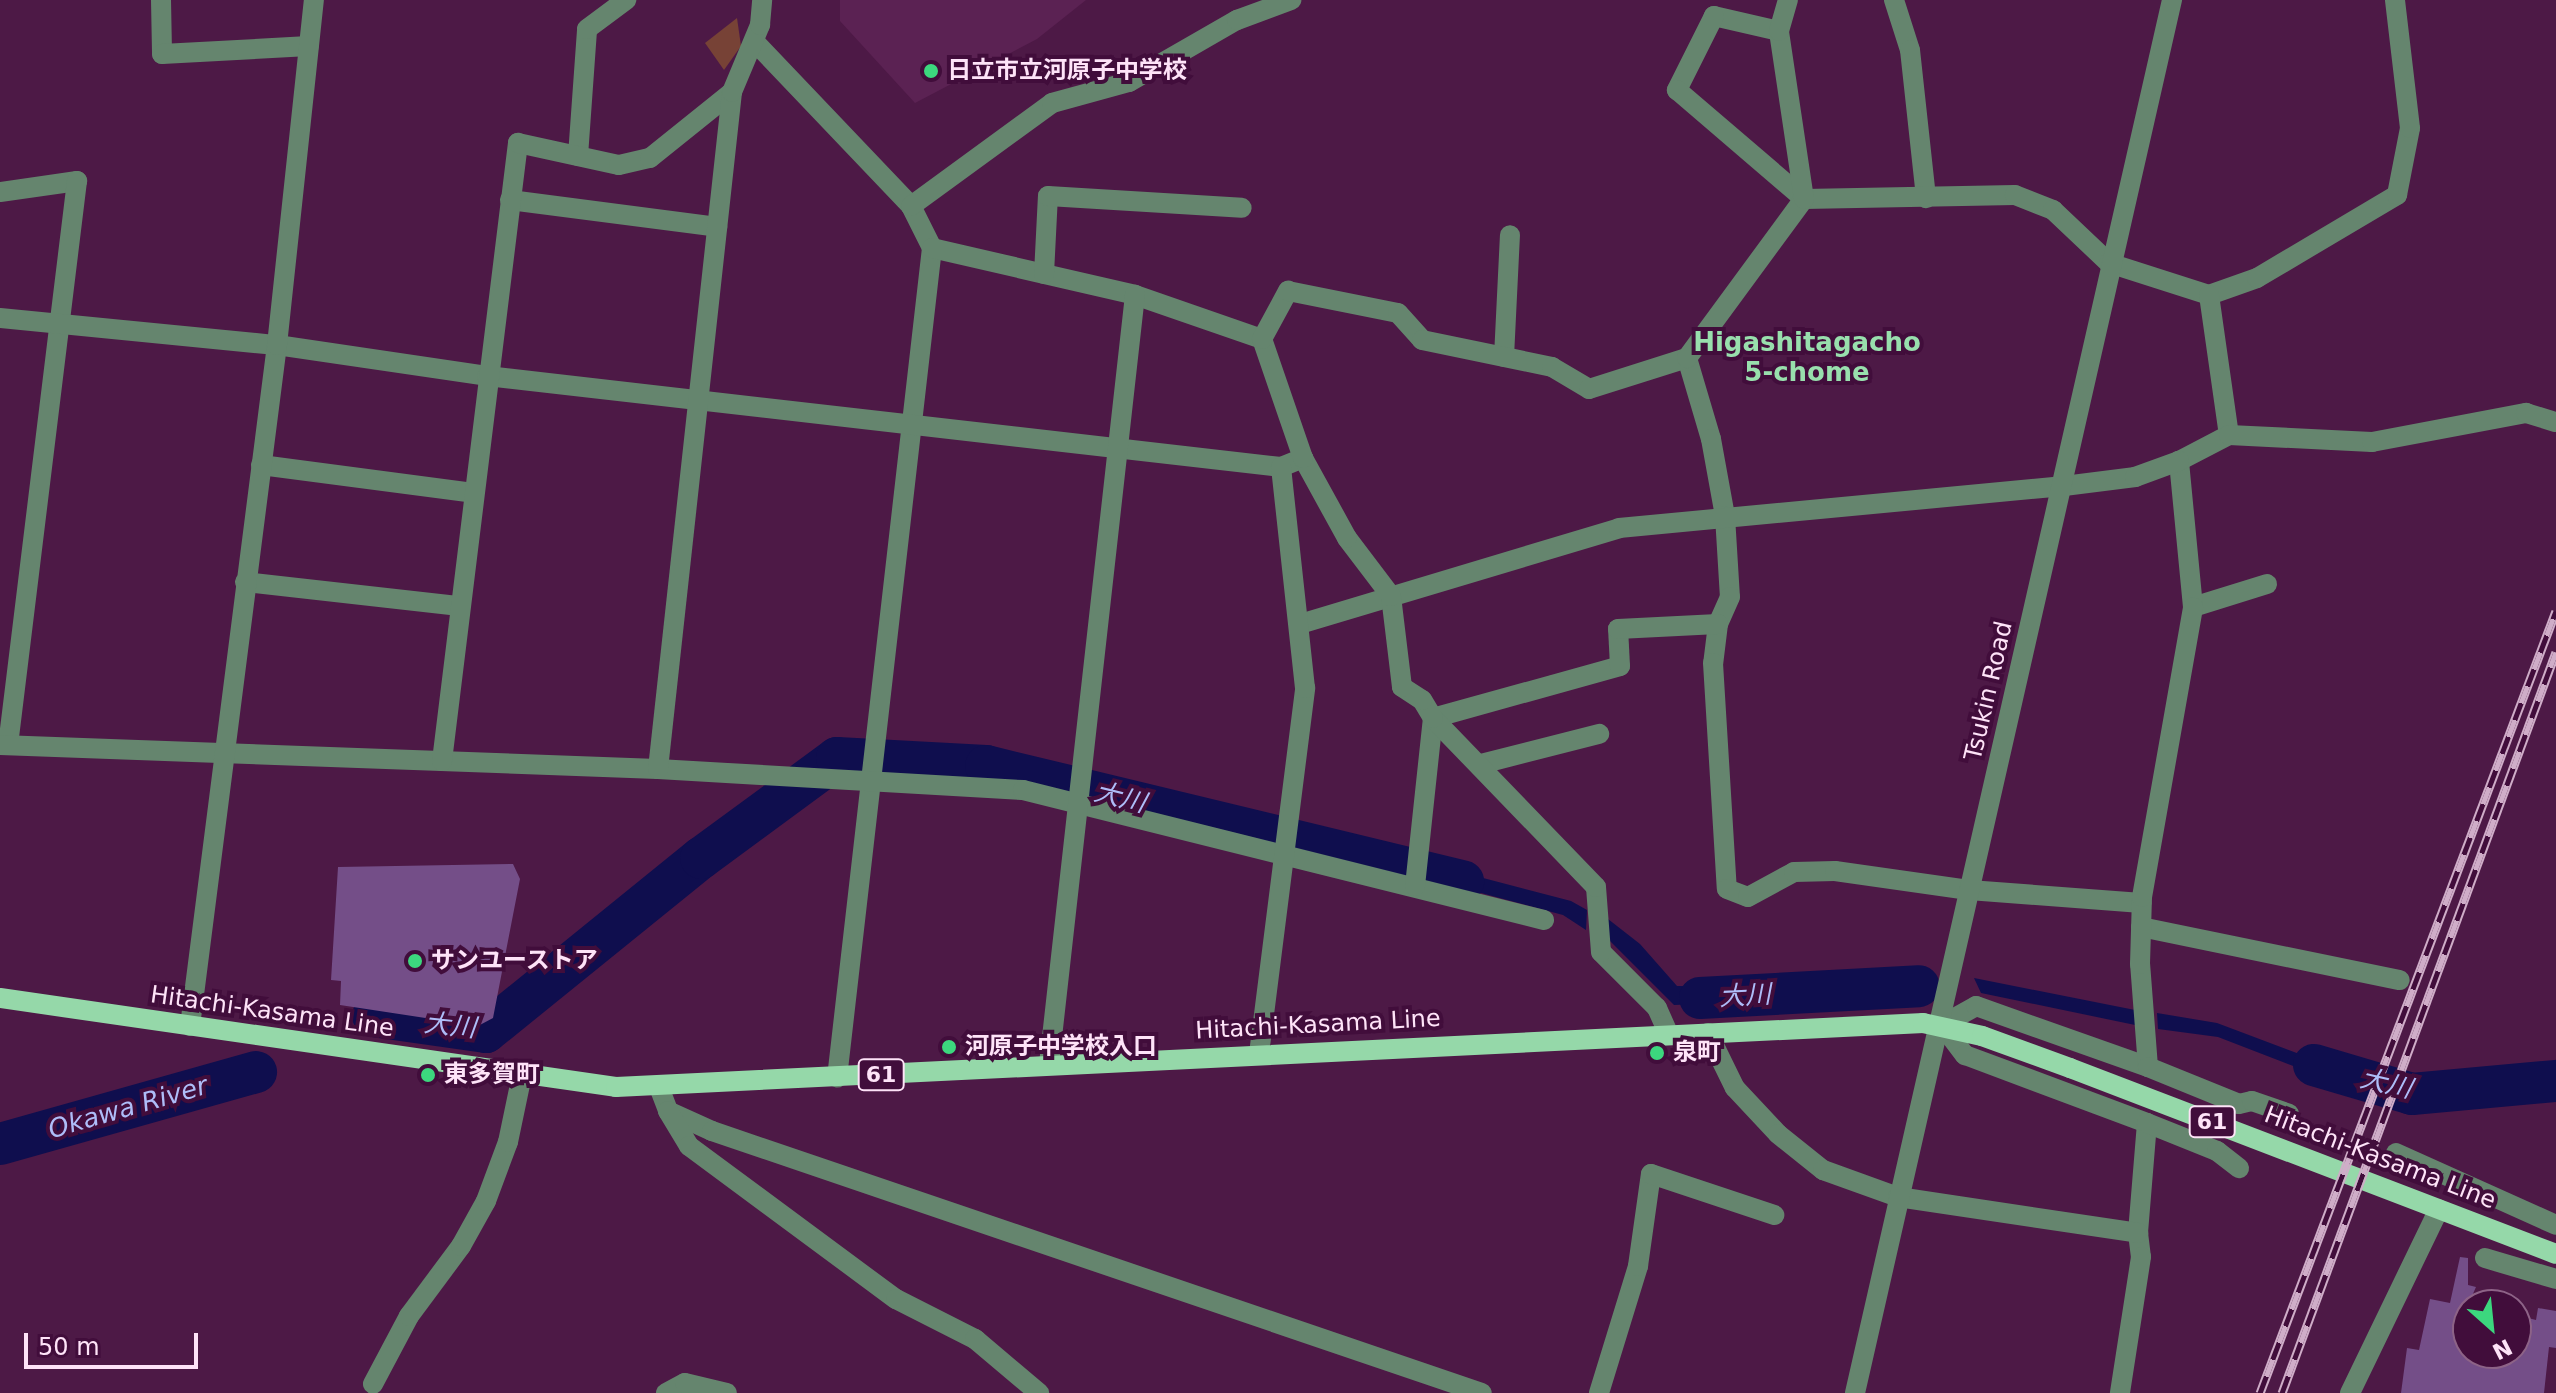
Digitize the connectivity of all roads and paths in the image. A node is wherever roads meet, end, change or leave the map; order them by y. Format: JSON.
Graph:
{"nodes":[{"id":1,"x":161,"y":0,"type":"edge"},
{"id":2,"x":314,"y":0,"type":"edge"},
{"id":3,"x":626,"y":0,"type":"edge"},
{"id":4,"x":762,"y":0,"type":"edge"},
{"id":5,"x":1291,"y":0,"type":"edge"},
{"id":6,"x":1788,"y":0,"type":"edge"},
{"id":7,"x":1894,"y":0,"type":"edge"},
{"id":8,"x":2172,"y":0,"type":"edge"},
{"id":9,"x":2395,"y":0,"type":"edge"},
{"id":10,"x":1779,"y":31,"type":"junction"},
{"id":11,"x":754,"y":41,"type":"junction"},
{"id":12,"x":309,"y":46,"type":"junction"},
{"id":13,"x":732,"y":92,"type":"junction"},
{"id":14,"x":578,"y":156,"type":"junction"},
{"id":15,"x":0,"y":192,"type":"edge"},
{"id":16,"x":1926,"y":198,"type":"junction"},
{"id":17,"x":1804,"y":199,"type":"junction"},
{"id":18,"x":510,"y":200,"type":"junction"},
{"id":19,"x":911,"y":206,"type":"junction"},
{"id":20,"x":1242,"y":208,"type":"dead end"},
{"id":21,"x":717,"y":227,"type":"junction"},
{"id":22,"x":1510,"y":235,"type":"dead end"},
{"id":23,"x":932,"y":248,"type":"junction"},
{"id":24,"x":2109,"y":263,"type":"junction"},
{"id":25,"x":1044,"y":274,"type":"junction"},
{"id":26,"x":1135,"y":295,"type":"junction"},
{"id":27,"x":2209,"y":295,"type":"junction"},
{"id":28,"x":0,"y":318,"type":"edge"},
{"id":29,"x":59,"y":325,"type":"junction"},
{"id":30,"x":1262,"y":339,"type":"junction"},
{"id":31,"x":277,"y":345,"type":"junction"},
{"id":32,"x":1504,"y":357,"type":"junction"},
{"id":33,"x":1687,"y":358,"type":"junction"},
{"id":34,"x":487,"y":376,"type":"junction"},
{"id":35,"x":699,"y":398,"type":"junction"},
{"id":36,"x":2556,"y":422,"type":"edge"},
{"id":37,"x":910,"y":424,"type":"junction"},
{"id":38,"x":2229,"y":435,"type":"junction"},
{"id":39,"x":1121,"y":449,"type":"junction"},
{"id":40,"x":1303,"y":458,"type":"junction"},
{"id":41,"x":2179,"y":461,"type":"junction"},
{"id":42,"x":261,"y":465,"type":"junction"},
{"id":43,"x":1281,"y":467,"type":"junction"},
{"id":44,"x":2064,"y":486,"type":"junction"},
{"id":45,"x":473,"y":493,"type":"junction"},
{"id":46,"x":1725,"y":516,"type":"junction"},
{"id":47,"x":245,"y":582,"type":"junction"},
{"id":48,"x":2267,"y":584,"type":"dead end"},
{"id":49,"x":1391,"y":596,"type":"junction"},
{"id":50,"x":460,"y":606,"type":"junction"},
{"id":51,"x":2193,"y":607,"type":"junction"},
{"id":52,"x":1300,"y":624,"type":"junction"},
{"id":53,"x":1718,"y":624,"type":"junction"},
{"id":54,"x":1433,"y":718,"type":"junction"},
{"id":55,"x":1599,"y":734,"type":"dead end"},
{"id":56,"x":4,"y":745,"type":"edge"},
{"id":57,"x":222,"y":756,"type":"junction"},
{"id":58,"x":442,"y":761,"type":"junction"},
{"id":59,"x":1481,"y":764,"type":"junction"},
{"id":60,"x":870,"y":767,"type":"junction"},
{"id":61,"x":658,"y":769,"type":"junction"},
{"id":62,"x":1079,"y":792,"type":"junction"},
{"id":63,"x":1286,"y":843,"type":"junction"},
{"id":64,"x":1416,"y":875,"type":"junction"},
{"id":65,"x":1969,"y":890,"type":"junction"},
{"id":66,"x":2142,"y":903,"type":"junction"},
{"id":67,"x":1544,"y":920,"type":"dead end"},
{"id":68,"x":2141,"y":927,"type":"junction"},
{"id":69,"x":2400,"y":980,"type":"dead end"},
{"id":70,"x":0,"y":998,"type":"edge"},
{"id":71,"x":1942,"y":1025,"type":"junction"},
{"id":72,"x":190,"y":1026,"type":"junction"},
{"id":73,"x":1708,"y":1033,"type":"junction"},
{"id":74,"x":1669,"y":1035,"type":"junction"},
{"id":75,"x":1259,"y":1054,"type":"junction"},
{"id":76,"x":1049,"y":1064,"type":"junction"},
{"id":77,"x":2148,"y":1067,"type":"junction"},
{"id":78,"x":522,"y":1075,"type":"junction"},
{"id":79,"x":837,"y":1078,"type":"junction"},
{"id":80,"x":659,"y":1087,"type":"junction"},
{"id":81,"x":668,"y":1111,"type":"junction"},
{"id":82,"x":2289,"y":1114,"type":"dead end"},
{"id":83,"x":2147,"y":1123,"type":"junction"},
{"id":84,"x":2396,"y":1153,"type":"dead end"},
{"id":85,"x":2239,"y":1168,"type":"dead end"},
{"id":86,"x":1898,"y":1197,"type":"junction"},
{"id":87,"x":2439,"y":1209,"type":"junction"},
{"id":88,"x":1774,"y":1215,"type":"dead end"},
{"id":89,"x":2556,"y":1225,"type":"edge"},
{"id":90,"x":2138,"y":1233,"type":"junction"},
{"id":91,"x":2556,"y":1254,"type":"edge"},
{"id":92,"x":2485,"y":1258,"type":"dead end"},
{"id":93,"x":2556,"y":1279,"type":"edge"},
{"id":94,"x":373,"y":1384,"type":"dead end"},
{"id":95,"x":666,"y":1393,"type":"edge"},
{"id":96,"x":727,"y":1393,"type":"edge"},
{"id":97,"x":1039,"y":1393,"type":"edge"},
{"id":98,"x":1482,"y":1393,"type":"edge"},
{"id":99,"x":1599,"y":1393,"type":"edge"},
{"id":100,"x":1855,"y":1393,"type":"edge"},
{"id":101,"x":2120,"y":1393,"type":"edge"},
{"id":102,"x":2350,"y":1393,"type":"edge"}],
"edges":[{"from":1,"to":12,"type":"street"},
{"from":2,"to":12,"type":"street"},
{"from":3,"to":14,"type":"street"},
{"from":4,"to":11,"type":"street"},
{"from":5,"to":19,"type":"street"},
{"from":6,"to":10,"type":"street"},
{"from":7,"to":16,"type":"street"},
{"from":8,"to":24,"type":"street","name":"Tsukin Road"},
{"from":9,"to":27,"type":"street"},
{"from":10,"to":17,"type":"street"},
{"from":10,"to":17,"type":"street"},
{"from":11,"to":13,"type":"street"},
{"from":11,"to":19,"type":"street"},
{"from":12,"to":31,"type":"street"},
{"from":13,"to":14,"type":"street"},
{"from":13,"to":21,"type":"street"},
{"from":14,"to":18,"type":"street"},
{"from":15,"to":29,"type":"street"},
{"from":16,"to":17,"type":"street"},
{"from":16,"to":24,"type":"street"},
{"from":17,"to":33,"type":"street"},
{"from":18,"to":21,"type":"street"},
{"from":18,"to":34,"type":"street"},
{"from":19,"to":23,"type":"street"},
{"from":20,"to":25,"type":"street"},
{"from":21,"to":35,"type":"street"},
{"from":22,"to":32,"type":"street"},
{"from":23,"to":25,"type":"street"},
{"from":23,"to":37,"type":"street"},
{"from":24,"to":27,"type":"street"},
{"from":24,"to":44,"type":"street","name":"Tsukin Road"},
{"from":25,"to":26,"type":"street"},
{"from":26,"to":30,"type":"street"},
{"from":26,"to":39,"type":"street"},
{"from":27,"to":38,"type":"street"},
{"from":28,"to":29,"type":"street"},
{"from":29,"to":31,"type":"street"},
{"from":29,"to":56,"type":"street"},
{"from":30,"to":32,"type":"street"},
{"from":30,"to":40,"type":"street"},
{"from":31,"to":34,"type":"street"},
{"from":31,"to":42,"type":"street"},
{"from":32,"to":33,"type":"street"},
{"from":33,"to":46,"type":"street"},
{"from":34,"to":35,"type":"street"},
{"from":34,"to":45,"type":"street"},
{"from":35,"to":37,"type":"street"},
{"from":35,"to":61,"type":"street"},
{"from":36,"to":38,"type":"street"},
{"from":37,"to":39,"type":"street"},
{"from":37,"to":60,"type":"street"},
{"from":38,"to":41,"type":"street"},
{"from":39,"to":43,"type":"street"},
{"from":39,"to":62,"type":"street"},
{"from":40,"to":43,"type":"street"},
{"from":40,"to":49,"type":"street"},
{"from":41,"to":44,"type":"street"},
{"from":41,"to":51,"type":"street"},
{"from":42,"to":45,"type":"street"},
{"from":42,"to":47,"type":"street"},
{"from":43,"to":52,"type":"street"},
{"from":44,"to":46,"type":"street"},
{"from":44,"to":65,"type":"street","name":"Tsukin Road"},
{"from":45,"to":50,"type":"street"},
{"from":46,"to":49,"type":"street"},
{"from":46,"to":53,"type":"street"},
{"from":47,"to":50,"type":"street"},
{"from":47,"to":57,"type":"street"},
{"from":48,"to":51,"type":"street"},
{"from":49,"to":52,"type":"street"},
{"from":49,"to":54,"type":"street"},
{"from":50,"to":58,"type":"street"},
{"from":51,"to":66,"type":"street"},
{"from":52,"to":63,"type":"street"},
{"from":53,"to":54,"type":"street"},
{"from":53,"to":65,"type":"street"},
{"from":54,"to":59,"type":"street"},
{"from":54,"to":64,"type":"street"},
{"from":55,"to":59,"type":"street"},
{"from":56,"to":57,"type":"street"},
{"from":57,"to":58,"type":"street"},
{"from":57,"to":72,"type":"street"},
{"from":58,"to":61,"type":"street"},
{"from":59,"to":74,"type":"street"},
{"from":60,"to":61,"type":"street"},
{"from":60,"to":62,"type":"street"},
{"from":60,"to":79,"type":"street"},
{"from":62,"to":63,"type":"street"},
{"from":62,"to":76,"type":"street"},
{"from":63,"to":64,"type":"street"},
{"from":63,"to":75,"type":"street"},
{"from":64,"to":67,"type":"street"},
{"from":65,"to":66,"type":"street"},
{"from":65,"to":71,"type":"street","name":"Tsukin Road"},
{"from":66,"to":68,"type":"street"},
{"from":68,"to":69,"type":"street"},
{"from":68,"to":77,"type":"street"},
{"from":70,"to":72,"type":"main road","name":"Hitachi-Kasama Line","number":"61"},
{"from":71,"to":73,"type":"main road","name":"Hitachi-Kasama Line","number":"61"},
{"from":71,"to":77,"type":"street"},
{"from":71,"to":83,"type":"street"},
{"from":71,"to":86,"type":"street","name":"Tsukin Road"},
{"from":71,"to":87,"type":"main road","name":"Hitachi-Kasama Line","number":"61"},
{"from":72,"to":78,"type":"main road","name":"Hitachi-Kasama Line","number":"61"},
{"from":73,"to":74,"type":"main road","name":"Hitachi-Kasama Line","number":"61"},
{"from":73,"to":86,"type":"street"},
{"from":74,"to":75,"type":"main road","name":"Hitachi-Kasama Line","number":"61"},
{"from":75,"to":76,"type":"main road","name":"Hitachi-Kasama Line","number":"61"},
{"from":76,"to":79,"type":"main road","name":"Hitachi-Kasama Line","number":"61"},
{"from":77,"to":82,"type":"street"},
{"from":78,"to":80,"type":"main road","name":"Hitachi-Kasama Line","number":"61"},
{"from":78,"to":94,"type":"street"},
{"from":79,"to":80,"type":"main road","name":"Hitachi-Kasama Line","number":"61"},
{"from":80,"to":81,"type":"street"},
{"from":81,"to":97,"type":"street"},
{"from":81,"to":98,"type":"street"},
{"from":83,"to":85,"type":"street"},
{"from":83,"to":90,"type":"street"},
{"from":84,"to":89,"type":"street"},
{"from":86,"to":90,"type":"street"},
{"from":86,"to":100,"type":"street","name":"Tsukin Road"},
{"from":87,"to":91,"type":"main road","name":"Hitachi-Kasama Line","number":"61"},
{"from":87,"to":102,"type":"street"},
{"from":88,"to":99,"type":"street"},
{"from":90,"to":101,"type":"street"},
{"from":92,"to":93,"type":"street"},
{"from":95,"to":96,"type":"street"}]}
